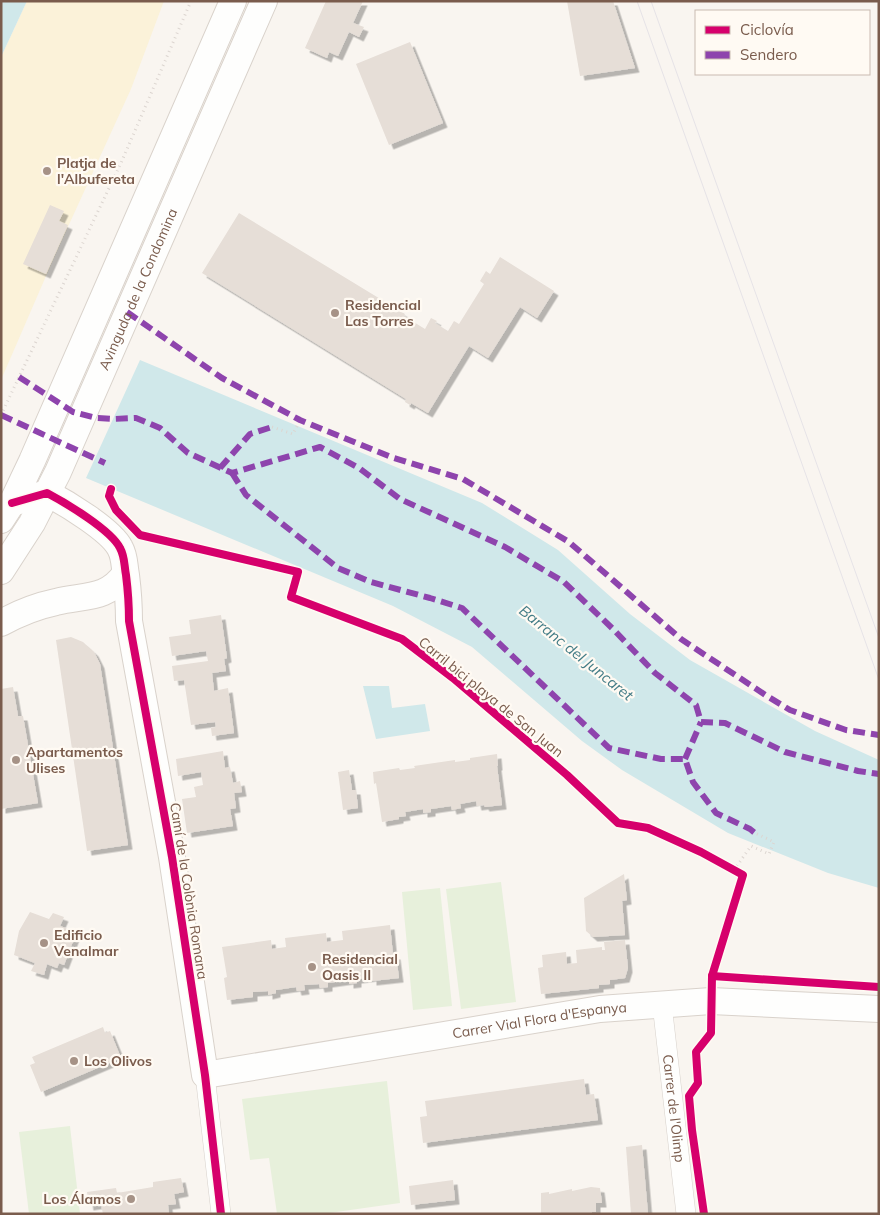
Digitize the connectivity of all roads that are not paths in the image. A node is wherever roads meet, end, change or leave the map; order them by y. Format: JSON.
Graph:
{"nodes":[{"id":1,"x":234,"y":1,"type":"edge"},
{"id":2,"x":264,"y":1,"type":"edge"},
{"id":3,"x":52,"y":482,"type":"junction"},
{"id":4,"x":6,"y":512,"type":"edge"},
{"id":5,"x":1,"y":571,"type":"edge"},
{"id":6,"x":125,"y":574,"type":"junction"},
{"id":7,"x":100,"y":594,"type":"junction"},
{"id":8,"x":129,"y":621,"type":"junction"},
{"id":9,"x":1,"y":623,"type":"edge"},
{"id":10,"x":662,"y":1004,"type":"junction"},
{"id":11,"x":879,"y":1009,"type":"edge"},
{"id":12,"x":205,"y":1075,"type":"junction"},
{"id":13,"x":221,"y":1214,"type":"edge"},
{"id":14,"x":686,"y":1214,"type":"edge"}],
"edges":[{"from":1,"to":4,"type":"street","name":"Avinguda de la Condomina"},
{"from":2,"to":3,"type":"street","name":"Avinguda de la Condomina"},
{"from":3,"to":4,"type":"street"},
{"from":3,"to":5,"type":"street","name":"Avinguda de la Condomina"},
{"from":3,"to":6,"type":"street","name":"Camí de la Colònia Romana"},
{"from":6,"to":7,"type":"street"},
{"from":6,"to":8,"type":"street","name":"Camí de la Colònia Romana"},
{"from":7,"to":8,"type":"street"},
{"from":7,"to":9,"type":"street"},
{"from":8,"to":12,"type":"street","name":"Camí de la Colònia Romana"},
{"from":10,"to":11,"type":"street","name":"Carrer Vial Flora d'Espanya"},
{"from":10,"to":12,"type":"street","name":"Carrer Vial Flora d'Espanya"},
{"from":10,"to":14,"type":"street","name":"Carrer de l'Olimp"},
{"from":12,"to":13,"type":"street","name":"Camí de la Colònia Romana"}]}
